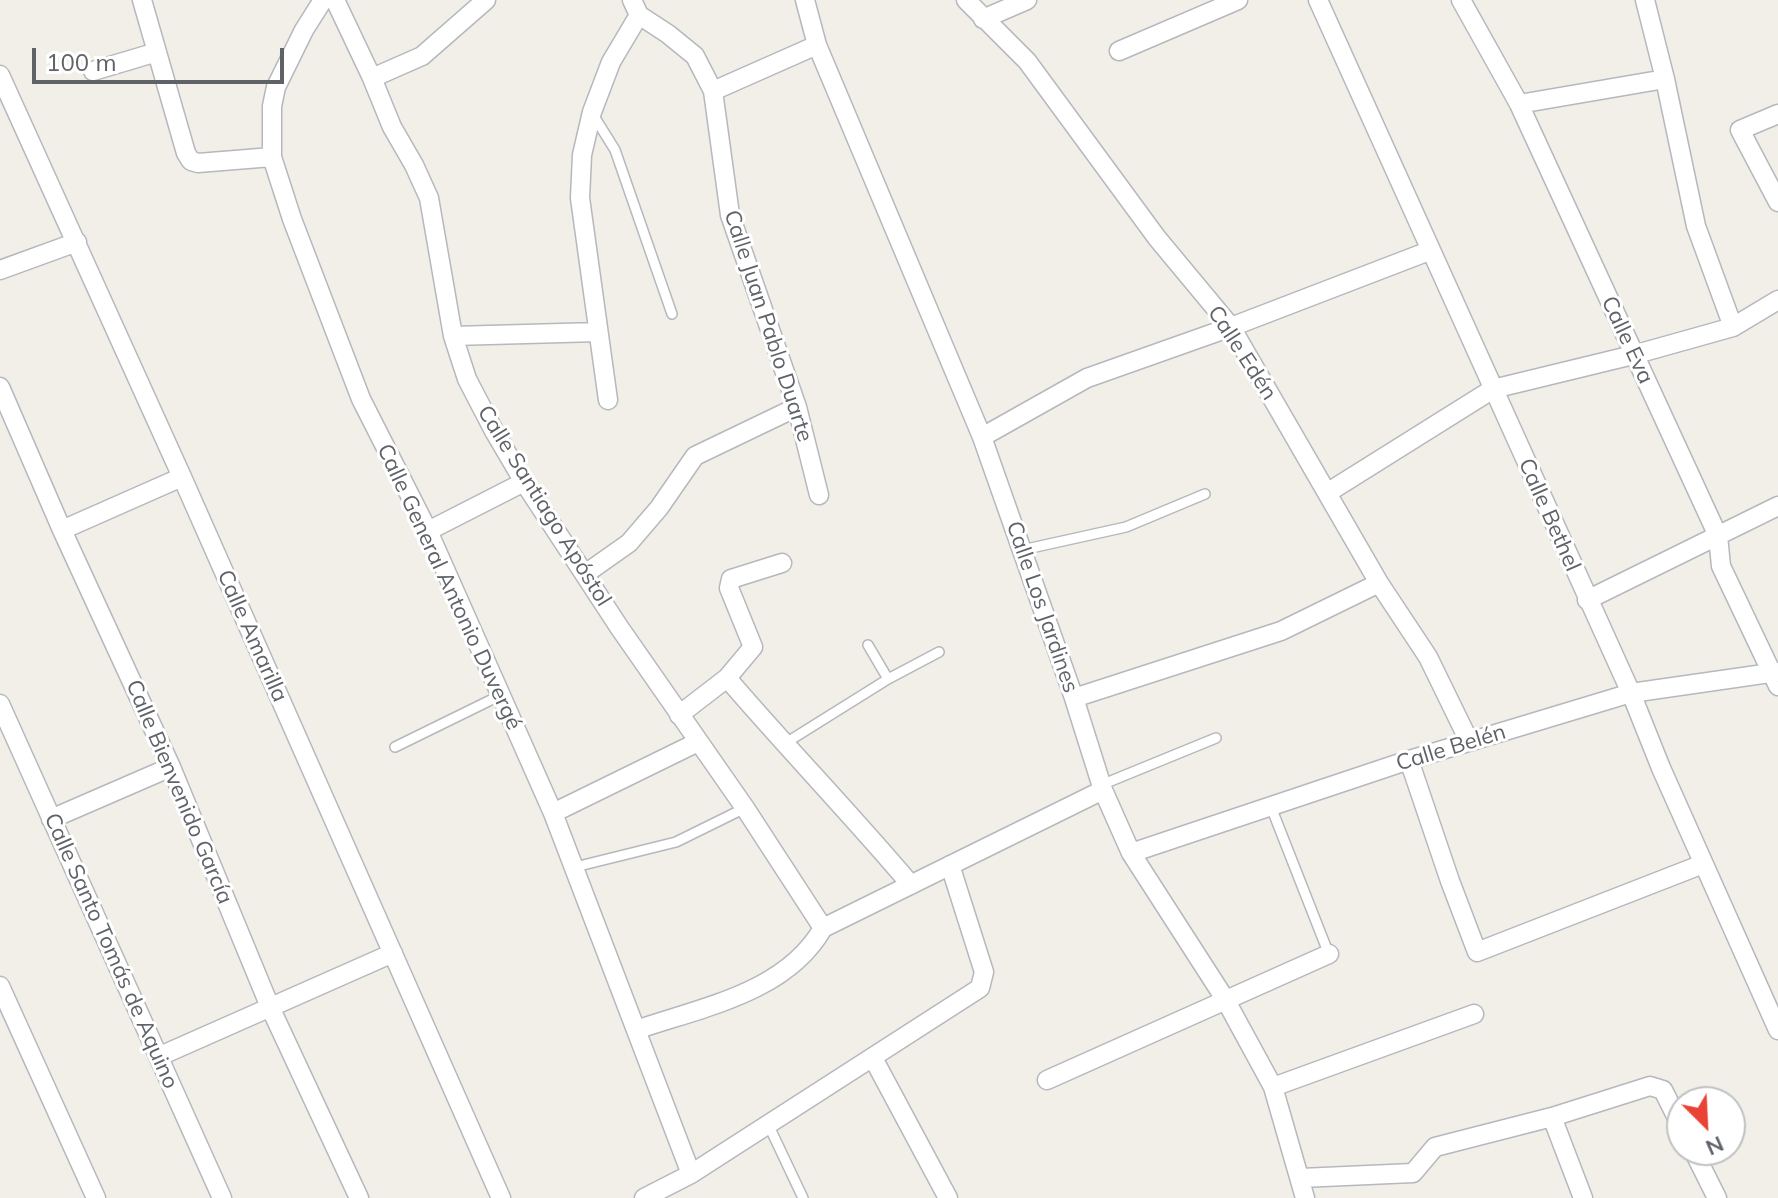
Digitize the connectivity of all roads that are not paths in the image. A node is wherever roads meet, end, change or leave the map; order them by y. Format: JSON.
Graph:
{"nodes":[{"id":1,"x":142,"y":0,"type":"edge"},
{"id":2,"x":323,"y":0,"type":"edge"},
{"id":3,"x":335,"y":0,"type":"edge"},
{"id":4,"x":486,"y":0,"type":"edge"},
{"id":5,"x":805,"y":0,"type":"edge"},
{"id":6,"x":966,"y":0,"type":"edge"},
{"id":7,"x":1027,"y":0,"type":"edge"},
{"id":8,"x":1238,"y":0,"type":"edge"},
{"id":9,"x":1318,"y":0,"type":"edge"},
{"id":10,"x":1461,"y":0,"type":"edge"},
{"id":11,"x":1645,"y":0,"type":"edge"},
{"id":12,"x":636,"y":8,"type":"edge"},
{"id":13,"x":983,"y":19,"type":"junction"},
{"id":14,"x":817,"y":45,"type":"junction"},
{"id":15,"x":1119,"y":51,"type":"dead end"},
{"id":16,"x":157,"y":52,"type":"junction"},
{"id":17,"x":93,"y":71,"type":"dead end"},
{"id":18,"x":0,"y":75,"type":"edge"},
{"id":19,"x":372,"y":78,"type":"junction"},
{"id":20,"x":1665,"y":79,"type":"junction"},
{"id":21,"x":713,"y":91,"type":"junction"},
{"id":22,"x":1519,"y":104,"type":"junction"},
{"id":23,"x":592,"y":112,"type":"junction"},
{"id":24,"x":1778,"y":114,"type":"edge"},
{"id":25,"x":272,"y":157,"type":"junction"},
{"id":26,"x":1778,"y":202,"type":"edge"},
{"id":27,"x":77,"y":242,"type":"junction"},
{"id":28,"x":1429,"y":251,"type":"junction"},
{"id":29,"x":0,"y":270,"type":"edge"},
{"id":30,"x":1778,"y":300,"type":"edge"},
{"id":31,"x":672,"y":314,"type":"dead end"},
{"id":32,"x":1231,"y":327,"type":"junction"},
{"id":33,"x":1733,"y":327,"type":"junction"},
{"id":34,"x":598,"y":332,"type":"junction"},
{"id":35,"x":453,"y":336,"type":"junction"},
{"id":36,"x":1633,"y":355,"type":"junction"},
{"id":37,"x":0,"y":387,"type":"edge"},
{"id":38,"x":1493,"y":389,"type":"junction"},
{"id":39,"x":608,"y":400,"type":"dead end"},
{"id":40,"x":797,"y":407,"type":"junction"},
{"id":41,"x":982,"y":437,"type":"junction"},
{"id":42,"x":182,"y":477,"type":"junction"},
{"id":43,"x":524,"y":482,"type":"junction"},
{"id":44,"x":1327,"y":493,"type":"junction"},
{"id":45,"x":1205,"y":494,"type":"dead end"},
{"id":46,"x":819,"y":495,"type":"dead end"},
{"id":47,"x":1778,"y":506,"type":"edge"},
{"id":48,"x":62,"y":530,"type":"junction"},
{"id":49,"x":428,"y":531,"type":"junction"},
{"id":50,"x":1718,"y":536,"type":"junction"},
{"id":51,"x":1022,"y":550,"type":"junction"},
{"id":52,"x":782,"y":563,"type":"dead end"},
{"id":53,"x":585,"y":574,"type":"junction"},
{"id":54,"x":1379,"y":583,"type":"junction"},
{"id":55,"x":1587,"y":600,"type":"junction"},
{"id":56,"x":868,"y":645,"type":"dead end"},
{"id":57,"x":939,"y":652,"type":"dead end"},
{"id":58,"x":1776,"y":677,"type":"edge"},
{"id":59,"x":727,"y":678,"type":"junction"},
{"id":60,"x":888,"y":679,"type":"junction"},
{"id":61,"x":1631,"y":693,"type":"junction"},
{"id":62,"x":501,"y":695,"type":"junction"},
{"id":63,"x":1074,"y":698,"type":"junction"},
{"id":64,"x":0,"y":704,"type":"edge"},
{"id":65,"x":679,"y":715,"type":"junction"},
{"id":66,"x":1216,"y":738,"type":"dead end"},
{"id":67,"x":1469,"y":741,"type":"junction"},
{"id":68,"x":698,"y":742,"type":"junction"},
{"id":69,"x":784,"y":744,"type":"junction"},
{"id":70,"x":395,"y":747,"type":"dead end"},
{"id":71,"x":1409,"y":760,"type":"junction"},
{"id":72,"x":171,"y":767,"type":"junction"},
{"id":73,"x":1102,"y":787,"type":"junction"},
{"id":74,"x":1271,"y":807,"type":"junction"},
{"id":75,"x":745,"y":808,"type":"junction"},
{"id":76,"x":553,"y":813,"type":"junction"},
{"id":77,"x":51,"y":819,"type":"junction"},
{"id":78,"x":1131,"y":853,"type":"junction"},
{"id":79,"x":1703,"y":864,"type":"junction"},
{"id":80,"x":950,"y":865,"type":"junction"},
{"id":81,"x":575,"y":867,"type":"junction"},
{"id":82,"x":911,"y":885,"type":"junction"},
{"id":83,"x":823,"y":928,"type":"junction"},
{"id":84,"x":393,"y":953,"type":"junction"},
{"id":85,"x":1330,"y":957,"type":"joint"},
{"id":86,"x":0,"y":986,"type":"edge"},
{"id":87,"x":1225,"y":999,"type":"junction"},
{"id":88,"x":270,"y":1007,"type":"junction"},
{"id":89,"x":1474,"y":1014,"type":"dead end"},
{"id":90,"x":636,"y":1030,"type":"junction"},
{"id":91,"x":1778,"y":1030,"type":"edge"},
{"id":92,"x":160,"y":1056,"type":"junction"},
{"id":93,"x":873,"y":1058,"type":"junction"},
{"id":94,"x":1047,"y":1080,"type":"dead end"},
{"id":95,"x":1273,"y":1087,"type":"junction"},
{"id":96,"x":1666,"y":1096,"type":"edge"},
{"id":97,"x":1552,"y":1117,"type":"junction"},
{"id":98,"x":768,"y":1124,"type":"junction"},
{"id":99,"x":1701,"y":1166,"type":"edge"},
{"id":100,"x":691,"y":1174,"type":"junction"},
{"id":101,"x":1301,"y":1178,"type":"junction"},
{"id":102,"x":497,"y":1197,"type":"edge"},
{"id":103,"x":96,"y":1198,"type":"edge"},
{"id":104,"x":222,"y":1198,"type":"edge"},
{"id":105,"x":359,"y":1198,"type":"edge"},
{"id":106,"x":644,"y":1198,"type":"edge"},
{"id":107,"x":803,"y":1198,"type":"edge"},
{"id":108,"x":948,"y":1198,"type":"edge"},
{"id":109,"x":1305,"y":1198,"type":"edge"},
{"id":110,"x":1583,"y":1198,"type":"edge"},
{"id":111,"x":1717,"y":1198,"type":"edge"}],
"edges":[{"from":1,"to":16,"type":"street"},
{"from":2,"to":25,"type":"street","name":"Calle General Antonio Duvergé"},
{"from":3,"to":19,"type":"street","name":"Calle Santiago Apóstol"},
{"from":4,"to":19,"type":"street"},
{"from":5,"to":14,"type":"street","name":"Calle Los Jardines"},
{"from":6,"to":13,"type":"street","name":"Calle Edén"},
{"from":7,"to":13,"type":"street"},
{"from":8,"to":15,"type":"street"},
{"from":9,"to":28,"type":"street","name":"Calle Bethel"},
{"from":10,"to":22,"type":"street","name":"Calle Eva"},
{"from":11,"to":20,"type":"street"},
{"from":12,"to":21,"type":"street","name":"Calle Juan Pablo Duarte"},
{"from":12,"to":23,"type":"street"},
{"from":13,"to":32,"type":"street","name":"Calle Edén"},
{"from":14,"to":21,"type":"street"},
{"from":14,"to":41,"type":"street","name":"Calle Los Jardines"},
{"from":16,"to":17,"type":"street"},
{"from":16,"to":25,"type":"street"},
{"from":18,"to":27,"type":"street","name":"Calle Amarilla"},
{"from":19,"to":35,"type":"street","name":"Calle Santiago Apóstol"},
{"from":20,"to":22,"type":"street"},
{"from":20,"to":33,"type":"street"},
{"from":21,"to":40,"type":"street","name":"Calle Juan Pablo Duarte"},
{"from":22,"to":36,"type":"street","name":"Calle Eva"},
{"from":23,"to":31,"type":"lane"},
{"from":23,"to":34,"type":"street"},
{"from":24,"to":26,"type":"street"},
{"from":25,"to":49,"type":"street","name":"Calle General Antonio Duvergé"},
{"from":27,"to":29,"type":"street"},
{"from":27,"to":42,"type":"street","name":"Calle Amarilla"},
{"from":28,"to":32,"type":"street"},
{"from":28,"to":38,"type":"street","name":"Calle Bethel"},
{"from":30,"to":33,"type":"street"},
{"from":32,"to":41,"type":"street"},
{"from":32,"to":44,"type":"street","name":"Calle Edén"},
{"from":33,"to":36,"type":"street"},
{"from":34,"to":35,"type":"street"},
{"from":34,"to":39,"type":"street"},
{"from":35,"to":43,"type":"street","name":"Calle Santiago Apóstol"},
{"from":36,"to":38,"type":"street"},
{"from":36,"to":50,"type":"street","name":"Calle Eva"},
{"from":37,"to":48,"type":"street","name":"Calle Bienvenido García"},
{"from":38,"to":44,"type":"street"},
{"from":38,"to":55,"type":"street","name":"Calle Bethel"},
{"from":40,"to":46,"type":"street","name":"Calle Juan Pablo Duarte"},
{"from":40,"to":53,"type":"street"},
{"from":41,"to":51,"type":"street","name":"Calle Los Jardines"},
{"from":42,"to":48,"type":"street"},
{"from":42,"to":84,"type":"street","name":"Calle Amarilla"},
{"from":43,"to":49,"type":"street"},
{"from":43,"to":53,"type":"street","name":"Calle Santiago Apóstol"},
{"from":44,"to":54,"type":"street","name":"Calle Edén"},
{"from":45,"to":51,"type":"lane"},
{"from":47,"to":50,"type":"street"},
{"from":48,"to":72,"type":"street","name":"Calle Bienvenido García"},
{"from":49,"to":62,"type":"street","name":"Calle General Antonio Duvergé"},
{"from":50,"to":55,"type":"street"},
{"from":50,"to":58,"type":"street","name":"Calle Eva"},
{"from":51,"to":63,"type":"street","name":"Calle Los Jardines"},
{"from":52,"to":59,"type":"street"},
{"from":53,"to":65,"type":"street","name":"Calle Santiago Apóstol"},
{"from":54,"to":63,"type":"street"},
{"from":54,"to":67,"type":"street","name":"Calle Edén"},
{"from":55,"to":61,"type":"street","name":"Calle Bethel"},
{"from":56,"to":60,"type":"lane"},
{"from":57,"to":60,"type":"lane"},
{"from":58,"to":61,"type":"street","name":"Calle Belén"},
{"from":59,"to":65,"type":"street"},
{"from":59,"to":69,"type":"street"},
{"from":60,"to":69,"type":"lane"},
{"from":61,"to":67,"type":"street","name":"Calle Belén"},
{"from":61,"to":79,"type":"street","name":"Calle Bethel"},
{"from":62,"to":70,"type":"lane"},
{"from":62,"to":76,"type":"street","name":"Calle General Antonio Duvergé"},
{"from":63,"to":73,"type":"street","name":"Calle Los Jardines"},
{"from":64,"to":77,"type":"street","name":"Calle Santo Tomás de Aquino"},
{"from":65,"to":68,"type":"street","name":"Calle Santiago Apóstol"},
{"from":66,"to":73,"type":"lane"},
{"from":67,"to":71,"type":"street","name":"Calle Belén"},
{"from":68,"to":75,"type":"street","name":"Calle Santiago Apóstol"},
{"from":68,"to":76,"type":"street"},
{"from":69,"to":82,"type":"street"},
{"from":71,"to":74,"type":"street","name":"Calle Belén"},
{"from":71,"to":79,"type":"street"},
{"from":72,"to":77,"type":"street"},
{"from":72,"to":88,"type":"street","name":"Calle Bienvenido García"},
{"from":73,"to":78,"type":"street","name":"Calle Los Jardines"},
{"from":73,"to":80,"type":"street"},
{"from":74,"to":78,"type":"street","name":"Calle Belén"},
{"from":74,"to":85,"type":"lane"},
{"from":75,"to":81,"type":"lane"},
{"from":75,"to":83,"type":"street","name":"Calle Santiago Apóstol"},
{"from":76,"to":81,"type":"street","name":"Calle General Antonio Duvergé"},
{"from":77,"to":92,"type":"street","name":"Calle Santo Tomás de Aquino"},
{"from":78,"to":87,"type":"street","name":"Calle Los Jardines"},
{"from":79,"to":91,"type":"street","name":"Calle Bethel"},
{"from":80,"to":82,"type":"street"},
{"from":80,"to":93,"type":"street"},
{"from":81,"to":90,"type":"street","name":"Calle General Antonio Duvergé"},
{"from":82,"to":83,"type":"street"},
{"from":83,"to":90,"type":"street"},
{"from":84,"to":88,"type":"street"},
{"from":84,"to":102,"type":"street","name":"Calle Amarilla"},
{"from":85,"to":87,"type":"street"},
{"from":86,"to":103,"type":"street"},
{"from":87,"to":94,"type":"street"},
{"from":87,"to":95,"type":"street","name":"Calle Los Jardines"},
{"from":88,"to":92,"type":"street"},
{"from":88,"to":105,"type":"street","name":"Calle Bienvenido García"},
{"from":89,"to":95,"type":"street"},
{"from":90,"to":100,"type":"street","name":"Calle General Antonio Duvergé"},
{"from":92,"to":104,"type":"street","name":"Calle Santo Tomás de Aquino"},
{"from":93,"to":98,"type":"street"},
{"from":93,"to":108,"type":"street"},
{"from":95,"to":101,"type":"street","name":"Calle Los Jardines"},
{"from":96,"to":97,"type":"street"},
{"from":97,"to":101,"type":"street"},
{"from":97,"to":110,"type":"street"},
{"from":98,"to":100,"type":"street"},
{"from":98,"to":107,"type":"lane"},
{"from":99,"to":111,"type":"street"},
{"from":100,"to":106,"type":"street"},
{"from":101,"to":109,"type":"street","name":"Calle Los Jardines"}]}
